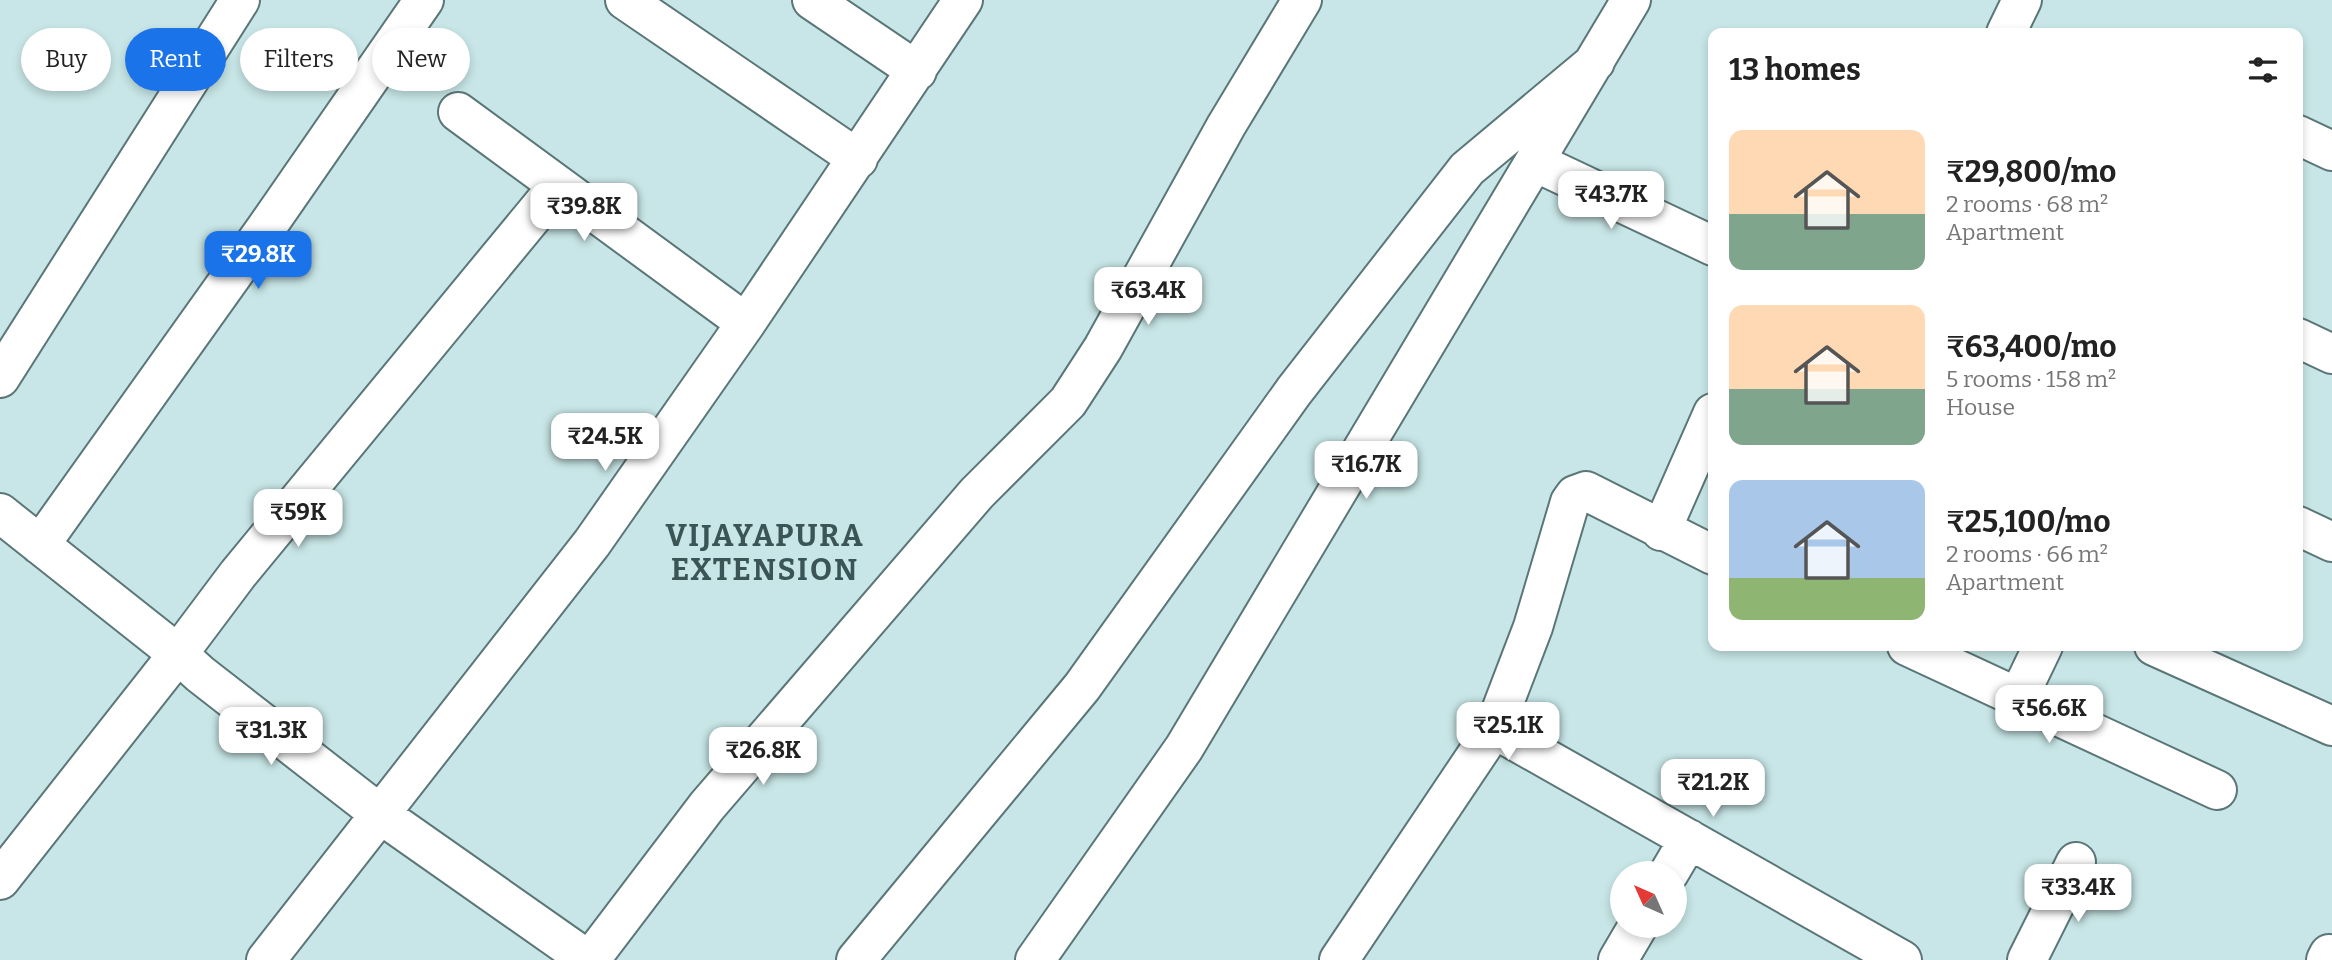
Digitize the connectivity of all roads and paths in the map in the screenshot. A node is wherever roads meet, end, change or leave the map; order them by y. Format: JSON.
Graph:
{"nodes":[{"id":1,"x":240,"y":0,"type":"edge"},
{"id":2,"x":424,"y":0,"type":"edge"},
{"id":3,"x":625,"y":0,"type":"edge"},
{"id":4,"x":812,"y":0,"type":"edge"},
{"id":5,"x":963,"y":0,"type":"edge"},
{"id":6,"x":1302,"y":0,"type":"edge"},
{"id":7,"x":1631,"y":0,"type":"edge"},
{"id":8,"x":2022,"y":0,"type":"edge"},
{"id":9,"x":2008,"y":28,"type":"edge"},
{"id":10,"x":1595,"y":62,"type":"junction"},
{"id":11,"x":917,"y":71,"type":"junction"},
{"id":12,"x":458,"y":112,"type":"dead end"},
{"id":13,"x":2303,"y":137,"type":"edge"},
{"id":14,"x":2332,"y":150,"type":"edge"},
{"id":15,"x":858,"y":159,"type":"junction"},
{"id":16,"x":1535,"y":162,"type":"junction"},
{"id":17,"x":557,"y":187,"type":"junction"},
{"id":18,"x":1708,"y":244,"type":"edge"},
{"id":19,"x":746,"y":323,"type":"junction"},
{"id":20,"x":2303,"y":340,"type":"edge"},
{"id":21,"x":2332,"y":354,"type":"edge"},
{"id":22,"x":0,"y":378,"type":"edge"},
{"id":23,"x":1708,"y":424,"type":"edge"},
{"id":24,"x":0,"y":513,"type":"edge"},
{"id":25,"x":2303,"y":528,"type":"edge"},
{"id":26,"x":1661,"y":531,"type":"junction"},
{"id":27,"x":2332,"y":542,"type":"edge"},
{"id":28,"x":40,"y":545,"type":"junction"},
{"id":29,"x":1708,"y":553,"type":"edge"},
{"id":30,"x":1918,"y":651,"type":"edge"},
{"id":31,"x":2041,"y":651,"type":"edge"},
{"id":32,"x":2165,"y":651,"type":"edge"},
{"id":33,"x":178,"y":654,"type":"junction"},
{"id":34,"x":2018,"y":698,"type":"junction"},
{"id":35,"x":2332,"y":726,"type":"edge"},
{"id":36,"x":1494,"y":729,"type":"junction"},
{"id":37,"x":2217,"y":790,"type":"dead end"},
{"id":38,"x":380,"y":814,"type":"junction"},
{"id":39,"x":1689,"y":839,"type":"junction"},
{"id":40,"x":1676,"y":861,"type":"edge"},
{"id":41,"x":2076,"y":862,"type":"dead end"},
{"id":42,"x":5,"y":863,"type":"edge"},
{"id":43,"x":1631,"y":938,"type":"edge"},
{"id":44,"x":266,"y":960,"type":"edge"},
{"id":45,"x":589,"y":960,"type":"edge"},
{"id":46,"x":856,"y":960,"type":"edge"},
{"id":47,"x":1035,"y":960,"type":"edge"},
{"id":48,"x":1339,"y":960,"type":"edge"},
{"id":49,"x":1618,"y":960,"type":"edge"},
{"id":50,"x":1902,"y":960,"type":"edge"},
{"id":51,"x":2027,"y":960,"type":"edge"}],
"edges":[{"from":1,"to":22,"type":"street"},
{"from":2,"to":28,"type":"street"},
{"from":3,"to":15,"type":"street"},
{"from":4,"to":11,"type":"street"},
{"from":5,"to":11,"type":"street"},
{"from":6,"to":45,"type":"street"},
{"from":7,"to":10,"type":"street"},
{"from":8,"to":9,"type":"street"},
{"from":10,"to":16,"type":"street"},
{"from":10,"to":46,"type":"street"},
{"from":11,"to":15,"type":"street"},
{"from":12,"to":17,"type":"street"},
{"from":13,"to":14,"type":"street"},
{"from":15,"to":19,"type":"street"},
{"from":16,"to":18,"type":"street"},
{"from":16,"to":47,"type":"street"},
{"from":17,"to":19,"type":"street"},
{"from":17,"to":33,"type":"street"},
{"from":19,"to":38,"type":"street"},
{"from":20,"to":21,"type":"street"},
{"from":23,"to":26,"type":"street"},
{"from":24,"to":28,"type":"street"},
{"from":25,"to":27,"type":"street"},
{"from":26,"to":29,"type":"street"},
{"from":26,"to":36,"type":"street"},
{"from":28,"to":33,"type":"street"},
{"from":30,"to":34,"type":"street"},
{"from":31,"to":34,"type":"street"},
{"from":32,"to":35,"type":"street"},
{"from":33,"to":38,"type":"street"},
{"from":33,"to":42,"type":"street"},
{"from":34,"to":37,"type":"street"},
{"from":36,"to":39,"type":"street"},
{"from":36,"to":48,"type":"street"},
{"from":38,"to":44,"type":"street"},
{"from":38,"to":45,"type":"street"},
{"from":39,"to":40,"type":"street"},
{"from":39,"to":50,"type":"street"},
{"from":41,"to":51,"type":"street"},
{"from":43,"to":49,"type":"street"}]}
